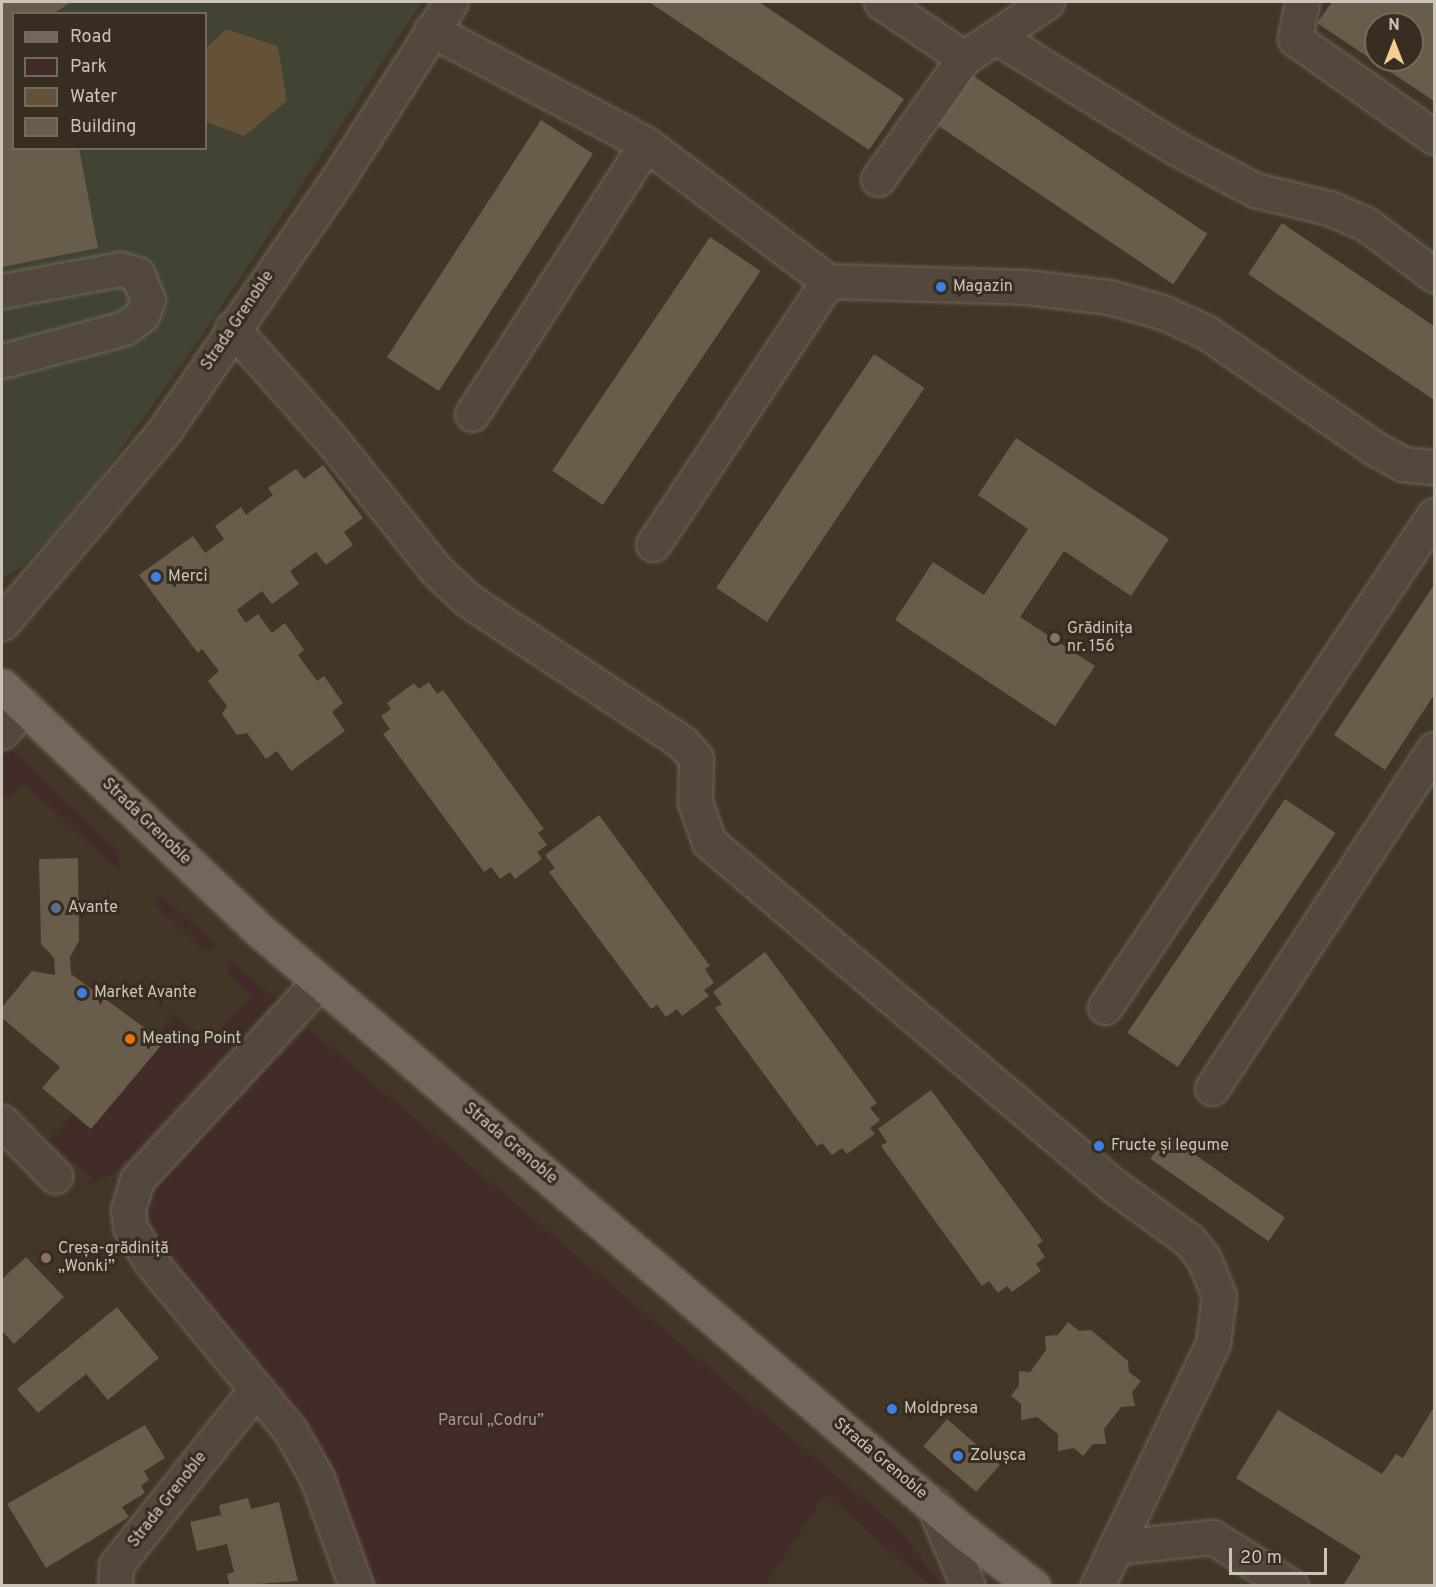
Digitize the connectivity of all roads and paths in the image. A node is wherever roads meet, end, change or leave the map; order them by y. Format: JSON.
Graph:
{"nodes":[{"id":1,"x":451,"y":2,"type":"edge"},
{"id":2,"x":881,"y":2,"type":"edge"},
{"id":3,"x":1047,"y":2,"type":"edge"},
{"id":4,"x":1302,"y":2,"type":"edge"},
{"id":5,"x":431,"y":30,"type":"junction"},
{"id":6,"x":998,"y":38,"type":"junction"},
{"id":7,"x":964,"y":58,"type":"junction"},
{"id":8,"x":1434,"y":137,"type":"edge"},
{"id":9,"x":646,"y":144,"type":"junction"},
{"id":10,"x":878,"y":179,"type":"dead end"},
{"id":11,"x":1434,"y":275,"type":"edge"},
{"id":12,"x":828,"y":281,"type":"junction"},
{"id":13,"x":2,"y":291,"type":"edge"},
{"id":14,"x":232,"y":328,"type":"junction"},
{"id":15,"x":2,"y":362,"type":"edge"},
{"id":16,"x":472,"y":414,"type":"dead end"},
{"id":17,"x":1434,"y":467,"type":"edge"},
{"id":18,"x":1434,"y":515,"type":"edge"},
{"id":19,"x":653,"y":544,"type":"dead end"},
{"id":20,"x":2,"y":623,"type":"edge"},
{"id":21,"x":13,"y":696,"type":"edge"},
{"id":22,"x":2,"y":732,"type":"edge"},
{"id":23,"x":1434,"y":749,"type":"edge"},
{"id":24,"x":319,"y":982,"type":"junction"},
{"id":25,"x":1105,"y":1007,"type":"dead end"},
{"id":26,"x":1212,"y":1088,"type":"dead end"},
{"id":27,"x":2,"y":1122,"type":"edge"},
{"id":28,"x":55,"y":1176,"type":"dead end"},
{"id":29,"x":255,"y":1390,"type":"junction"},
{"id":30,"x":933,"y":1504,"type":"junction"},
{"id":31,"x":1116,"y":1547,"type":"junction"},
{"id":32,"x":115,"y":1586,"type":"edge"},
{"id":33,"x":356,"y":1586,"type":"edge"},
{"id":34,"x":968,"y":1586,"type":"edge"},
{"id":35,"x":1033,"y":1586,"type":"edge"},
{"id":36,"x":1097,"y":1586,"type":"edge"},
{"id":37,"x":1291,"y":1586,"type":"edge"}],
"edges":[{"from":1,"to":5,"type":"street","name":"Strada Grenoble"},
{"from":2,"to":7,"type":"street"},
{"from":3,"to":6,"type":"street"},
{"from":4,"to":8,"type":"street"},
{"from":5,"to":9,"type":"street"},
{"from":5,"to":14,"type":"street","name":"Strada Grenoble"},
{"from":6,"to":7,"type":"street"},
{"from":6,"to":11,"type":"street"},
{"from":7,"to":10,"type":"street"},
{"from":9,"to":12,"type":"street"},
{"from":9,"to":16,"type":"street"},
{"from":12,"to":17,"type":"street"},
{"from":12,"to":19,"type":"street"},
{"from":13,"to":15,"type":"street"},
{"from":14,"to":20,"type":"street","name":"Strada Grenoble"},
{"from":14,"to":31,"type":"street"},
{"from":18,"to":25,"type":"street"},
{"from":21,"to":22,"type":"street"},
{"from":21,"to":24,"type":"main road","name":"Strada Grenoble"},
{"from":23,"to":26,"type":"street"},
{"from":24,"to":29,"type":"street"},
{"from":24,"to":30,"type":"main road","name":"Strada Grenoble"},
{"from":27,"to":28,"type":"street"},
{"from":29,"to":32,"type":"street","name":"Strada Grenoble"},
{"from":29,"to":33,"type":"street"},
{"from":30,"to":34,"type":"street"},
{"from":30,"to":35,"type":"main road","name":"Strada Grenoble"},
{"from":31,"to":36,"type":"street"},
{"from":31,"to":37,"type":"street"}]}
